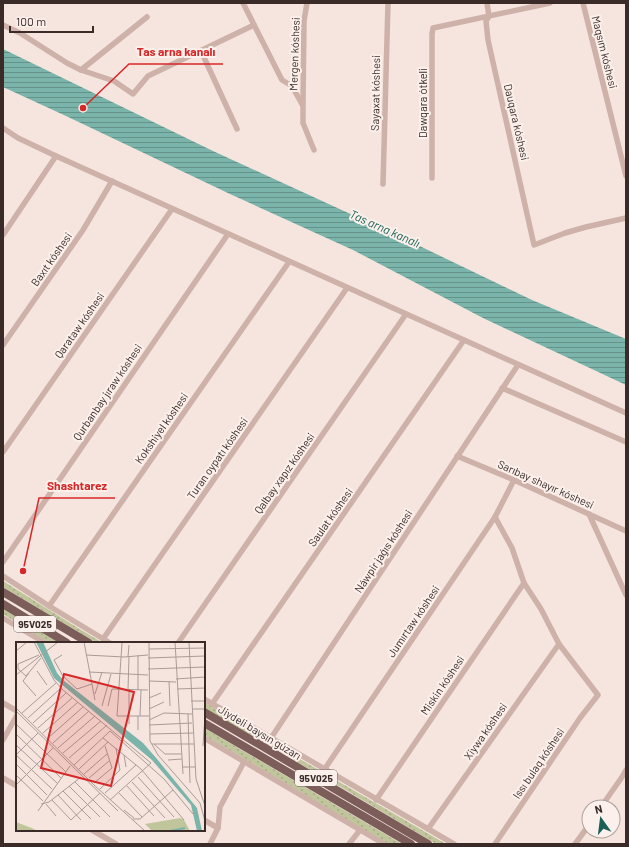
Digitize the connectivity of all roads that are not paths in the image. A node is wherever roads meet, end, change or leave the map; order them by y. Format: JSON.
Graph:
{"nodes":[{"id":1,"x":243,"y":3,"type":"edge"},
{"id":2,"x":307,"y":3,"type":"edge"},
{"id":3,"x":388,"y":3,"type":"edge"},
{"id":4,"x":487,"y":3,"type":"edge"},
{"id":5,"x":550,"y":3,"type":"edge"},
{"id":6,"x":583,"y":3,"type":"edge"},
{"id":7,"x":489,"y":16,"type":"junction"},
{"id":8,"x":147,"y":17,"type":"dead end"},
{"id":9,"x":254,"y":25,"type":"junction"},
{"id":10,"x":3,"y":26,"type":"edge"},
{"id":11,"x":201,"y":51,"type":"junction"},
{"id":12,"x":81,"y":70,"type":"junction"},
{"id":13,"x":303,"y":106,"type":"junction"},
{"id":14,"x":3,"y":128,"type":"edge"},
{"id":15,"x":237,"y":129,"type":"dead end"},
{"id":16,"x":314,"y":150,"type":"dead end"},
{"id":17,"x":56,"y":156,"type":"junction"},
{"id":18,"x":626,"y":176,"type":"edge"},
{"id":19,"x":432,"y":178,"type":"dead end"},
{"id":20,"x":112,"y":181,"type":"junction"},
{"id":21,"x":383,"y":184,"type":"dead end"},
{"id":22,"x":172,"y":209,"type":"junction"},
{"id":23,"x":626,"y":218,"type":"edge"},
{"id":24,"x":228,"y":234,"type":"junction"},
{"id":25,"x":3,"y":235,"type":"edge"},
{"id":26,"x":289,"y":262,"type":"junction"},
{"id":27,"x":347,"y":288,"type":"junction"},
{"id":28,"x":406,"y":314,"type":"junction"},
{"id":29,"x":464,"y":340,"type":"junction"},
{"id":30,"x":3,"y":345,"type":"edge"},
{"id":31,"x":518,"y":365,"type":"junction"},
{"id":32,"x":502,"y":388,"type":"junction"},
{"id":33,"x":626,"y":413,"type":"edge"},
{"id":34,"x":626,"y":442,"type":"edge"},
{"id":35,"x":3,"y":452,"type":"edge"},
{"id":36,"x":457,"y":456,"type":"junction"},
{"id":37,"x":514,"y":480,"type":"junction"},
{"id":38,"x":589,"y":514,"type":"junction"},
{"id":39,"x":495,"y":517,"type":"junction"},
{"id":40,"x":626,"y":530,"type":"edge"},
{"id":41,"x":3,"y":562,"type":"edge"},
{"id":42,"x":3,"y":576,"type":"edge"},
{"id":43,"x":524,"y":583,"type":"junction"},
{"id":44,"x":3,"y":592,"type":"edge"},
{"id":45,"x":626,"y":595,"type":"edge"},
{"id":46,"x":3,"y":604,"type":"edge"},
{"id":47,"x":49,"y":606,"type":"junction"},
{"id":48,"x":3,"y":618,"type":"edge"},
{"id":49,"x":103,"y":639,"type":"junction"},
{"id":50,"x":42,"y":642,"type":"edge"},
{"id":51,"x":65,"y":642,"type":"edge"},
{"id":52,"x":87,"y":642,"type":"edge"},
{"id":53,"x":108,"y":642,"type":"edge"},
{"id":54,"x":179,"y":642,"type":"edge"},
{"id":55,"x":559,"y":644,"type":"junction"},
{"id":56,"x":205,"y":700,"type":"edge"},
{"id":57,"x":3,"y":703,"type":"edge"},
{"id":58,"x":212,"y":704,"type":"junction"},
{"id":59,"x":16,"y":710,"type":"edge"},
{"id":60,"x":205,"y":713,"type":"edge"},
{"id":61,"x":16,"y":717,"type":"edge"},
{"id":62,"x":205,"y":724,"type":"edge"},
{"id":63,"x":271,"y":738,"type":"junction"},
{"id":64,"x":205,"y":739,"type":"edge"},
{"id":65,"x":3,"y":740,"type":"edge"},
{"id":66,"x":265,"y":749,"type":"junction"},
{"id":67,"x":244,"y":762,"type":"junction"},
{"id":68,"x":324,"y":770,"type":"junction"},
{"id":69,"x":626,"y":770,"type":"edge"},
{"id":70,"x":3,"y":778,"type":"edge"},
{"id":71,"x":16,"y":785,"type":"edge"},
{"id":72,"x":607,"y":799,"type":"edge"},
{"id":73,"x":376,"y":800,"type":"junction"},
{"id":74,"x":205,"y":821,"type":"edge"},
{"id":75,"x":218,"y":828,"type":"junction"},
{"id":76,"x":428,"y":829,"type":"junction"},
{"id":77,"x":360,"y":830,"type":"junction"},
{"id":78,"x":94,"y":831,"type":"edge"},
{"id":79,"x":581,"y":836,"type":"edge"},
{"id":80,"x":116,"y":844,"type":"edge"},
{"id":81,"x":210,"y":844,"type":"edge"},
{"id":82,"x":349,"y":844,"type":"edge"},
{"id":83,"x":384,"y":844,"type":"edge"},
{"id":84,"x":411,"y":844,"type":"edge"},
{"id":85,"x":428,"y":844,"type":"edge"},
{"id":86,"x":454,"y":844,"type":"edge"},
{"id":87,"x":495,"y":844,"type":"edge"},
{"id":88,"x":575,"y":844,"type":"edge"}],
"edges":[{"from":1,"to":9,"type":"street"},
{"from":2,"to":13,"type":"street","name":"Mergen kóshesi"},
{"from":3,"to":21,"type":"street","name":"Sayaxat kóshesi"},
{"from":4,"to":7,"type":"street","name":"Dauqara kóshesi"},
{"from":5,"to":7,"type":"street"},
{"from":6,"to":18,"type":"street","name":"Maqsım kóshesi"},
{"from":7,"to":19,"type":"street","name":"Dawqara ótkeli"},
{"from":7,"to":23,"type":"street","name":"Dauqara kóshesi"},
{"from":8,"to":12,"type":"street"},
{"from":9,"to":11,"type":"street"},
{"from":9,"to":13,"type":"street"},
{"from":10,"to":12,"type":"street"},
{"from":11,"to":12,"type":"street"},
{"from":11,"to":15,"type":"street"},
{"from":13,"to":16,"type":"street","name":"Mergen kóshesi"},
{"from":14,"to":17,"type":"street"},
{"from":17,"to":20,"type":"street"},
{"from":17,"to":25,"type":"street"},
{"from":20,"to":22,"type":"street"},
{"from":20,"to":30,"type":"street","name":"Baxıt kóshesi"},
{"from":22,"to":24,"type":"street"},
{"from":22,"to":35,"type":"street","name":"Qarataw kóshesi"},
{"from":24,"to":26,"type":"street"},
{"from":24,"to":41,"type":"street","name":"Qurbanbay jıraw kóshesi"},
{"from":26,"to":27,"type":"street"},
{"from":26,"to":47,"type":"street","name":"Kokshiyel kóshesi"},
{"from":27,"to":28,"type":"street"},
{"from":27,"to":49,"type":"street","name":"Turan oypatı kóshesi"},
{"from":28,"to":29,"type":"street"},
{"from":28,"to":54,"type":"street","name":"Qalbay xapız kóshesi"},
{"from":29,"to":31,"type":"street"},
{"from":29,"to":58,"type":"street","name":"Saulat kóshesi"},
{"from":31,"to":32,"type":"street","name":"Náwpir jaǵıs kóshesi"},
{"from":31,"to":33,"type":"street"},
{"from":32,"to":34,"type":"street"},
{"from":32,"to":36,"type":"street","name":"Náwpir jaǵıs kóshesi"},
{"from":36,"to":37,"type":"street","name":"Sarıbay shayır kóshesi"},
{"from":36,"to":63,"type":"street","name":"Náwpir jaǵıs kóshesi"},
{"from":37,"to":38,"type":"street","name":"Sarıbay shayır kóshesi"},
{"from":37,"to":39,"type":"street","name":"Jumırtaw kóshesi"},
{"from":38,"to":40,"type":"street","name":"Sarıbay shayır kóshesi"},
{"from":38,"to":45,"type":"street"},
{"from":39,"to":43,"type":"street"},
{"from":39,"to":68,"type":"street","name":"Jumırtaw kóshesi"},
{"from":42,"to":47,"type":"street"},
{"from":43,"to":55,"type":"street"},
{"from":43,"to":73,"type":"street","name":"Miskin kóshesi"},
{"from":44,"to":52,"type":"main road","number":"95V025"},
{"from":46,"to":51,"type":"main road","number":"95V025"},
{"from":47,"to":49,"type":"street"},
{"from":48,"to":50,"type":"street"},
{"from":49,"to":53,"type":"street"},
{"from":55,"to":76,"type":"street","name":"Xiywa kóshesi"},
{"from":55,"to":87,"type":"street","name":"Issı bulaq kóshesi"},
{"from":56,"to":58,"type":"street"},
{"from":57,"to":59,"type":"street"},
{"from":58,"to":63,"type":"street"},
{"from":60,"to":66,"type":"main road","name":"Jiydeli baysın gúzarı","number":"95V025"},
{"from":61,"to":65,"type":"street"},
{"from":62,"to":84,"type":"main road","name":"Jiydeli baysın gúzarı","number":"95V025"},
{"from":63,"to":66,"type":"street","name":"Náwpir jaǵıs kóshesi"},
{"from":63,"to":68,"type":"street"},
{"from":64,"to":67,"type":"street"},
{"from":66,"to":85,"type":"main road","name":"Jiydeli baysın gúzarı","number":"95V025"},
{"from":67,"to":75,"type":"street"},
{"from":67,"to":77,"type":"street"},
{"from":68,"to":73,"type":"street"},
{"from":69,"to":72,"type":"street"},
{"from":70,"to":71,"type":"street"},
{"from":73,"to":76,"type":"street"},
{"from":74,"to":75,"type":"street"},
{"from":75,"to":81,"type":"street"},
{"from":76,"to":86,"type":"street"},
{"from":77,"to":82,"type":"street"},
{"from":77,"to":83,"type":"street"},
{"from":78,"to":80,"type":"street"},
{"from":79,"to":88,"type":"street"}]}
